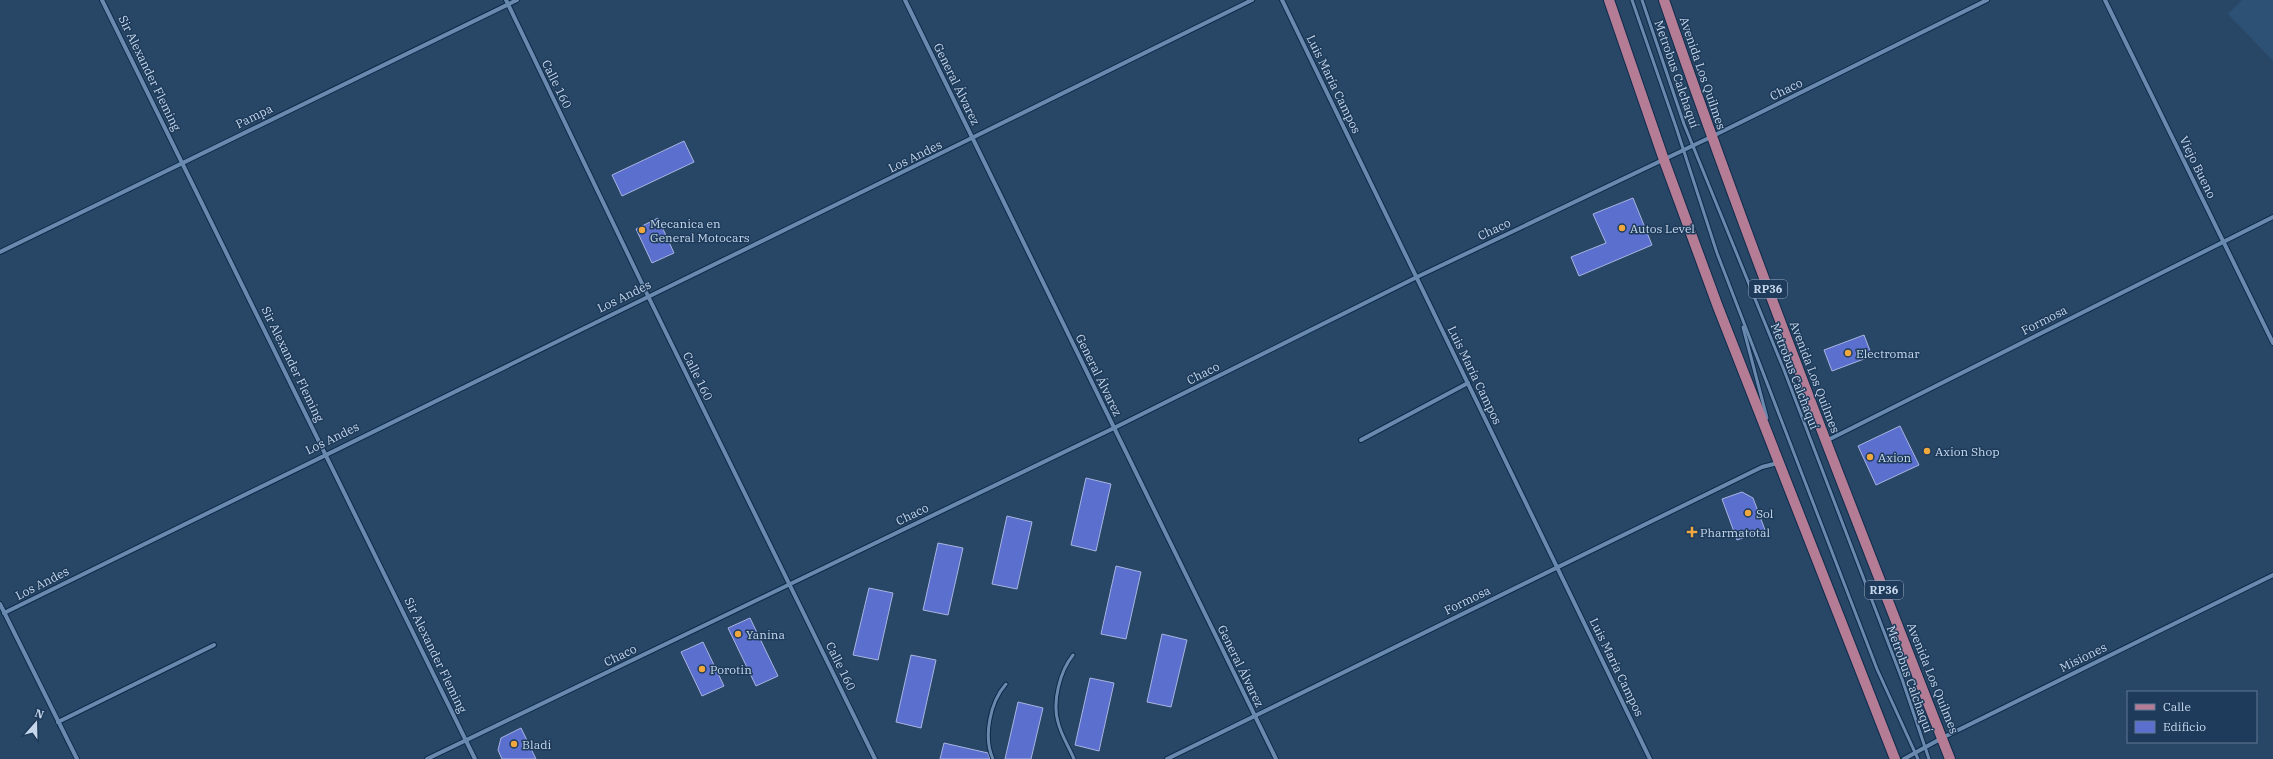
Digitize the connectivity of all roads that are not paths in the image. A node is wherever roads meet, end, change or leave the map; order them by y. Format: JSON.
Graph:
{"nodes":[{"id":1,"x":102,"y":0,"type":"edge"},
{"id":2,"x":506,"y":0,"type":"edge"},
{"id":3,"x":518,"y":0,"type":"edge"},
{"id":4,"x":905,"y":0,"type":"edge"},
{"id":5,"x":1252,"y":0,"type":"edge"},
{"id":6,"x":1282,"y":0,"type":"edge"},
{"id":7,"x":1609,"y":0,"type":"edge"},
{"id":8,"x":1632,"y":0,"type":"edge"},
{"id":9,"x":1642,"y":0,"type":"edge"},
{"id":10,"x":1664,"y":0,"type":"edge"},
{"id":11,"x":1987,"y":0,"type":"edge"},
{"id":12,"x":2105,"y":0,"type":"edge"},
{"id":13,"x":508,"y":5,"type":"junction"},
{"id":14,"x":1711,"y":137,"type":"junction"},
{"id":15,"x":972,"y":139,"type":"junction"},
{"id":16,"x":1693,"y":146,"type":"junction"},
{"id":17,"x":1684,"y":150,"type":"junction"},
{"id":18,"x":1664,"y":160,"type":"junction"},
{"id":19,"x":182,"y":162,"type":"junction"},
{"id":20,"x":2273,"y":217,"type":"edge"},
{"id":21,"x":2223,"y":242,"type":"junction"},
{"id":22,"x":0,"y":252,"type":"edge"},
{"id":23,"x":1417,"y":277,"type":"junction"},
{"id":24,"x":648,"y":296,"type":"junction"},
{"id":25,"x":1739,"y":312,"type":"junction"},
{"id":26,"x":2273,"y":343,"type":"edge"},
{"id":27,"x":1468,"y":383,"type":"junction"},
{"id":28,"x":1114,"y":428,"type":"junction"},
{"id":29,"x":1361,"y":440,"type":"dead end"},
{"id":30,"x":1825,"y":441,"type":"junction"},
{"id":31,"x":325,"y":452,"type":"junction"},
{"id":32,"x":1778,"y":463,"type":"junction"},
{"id":33,"x":1557,"y":567,"type":"junction"},
{"id":34,"x":2273,"y":575,"type":"edge"},
{"id":35,"x":790,"y":584,"type":"junction"},
{"id":36,"x":0,"y":604,"type":"edge"},
{"id":37,"x":2,"y":614,"type":"edge"},
{"id":38,"x":214,"y":645,"type":"dead end"},
{"id":39,"x":1073,"y":655,"type":"dead end"},
{"id":40,"x":1006,"y":684,"type":"dead end"},
{"id":41,"x":1254,"y":715,"type":"junction"},
{"id":42,"x":58,"y":722,"type":"junction"},
{"id":43,"x":1942,"y":738,"type":"junction"},
{"id":44,"x":466,"y":740,"type":"junction"},
{"id":45,"x":1924,"y":747,"type":"junction"},
{"id":46,"x":1915,"y":753,"type":"junction"},
{"id":47,"x":77,"y":759,"type":"edge"},
{"id":48,"x":427,"y":759,"type":"edge"},
{"id":49,"x":475,"y":759,"type":"edge"},
{"id":50,"x":875,"y":759,"type":"edge"},
{"id":51,"x":993,"y":759,"type":"edge"},
{"id":52,"x":1074,"y":759,"type":"edge"},
{"id":53,"x":1167,"y":759,"type":"edge"},
{"id":54,"x":1276,"y":759,"type":"edge"},
{"id":55,"x":1650,"y":759,"type":"edge"},
{"id":56,"x":1895,"y":759,"type":"edge"},
{"id":57,"x":1904,"y":759,"type":"edge"},
{"id":58,"x":1918,"y":759,"type":"edge"},
{"id":59,"x":1929,"y":759,"type":"edge"},
{"id":60,"x":1950,"y":759,"type":"edge"}],
"edges":[{"from":1,"to":19,"type":"street","name":"Sir Alexander Fleming"},
{"from":2,"to":13,"type":"street","name":"Calle 160"},
{"from":3,"to":13,"type":"street","name":"Pampa"},
{"from":4,"to":15,"type":"street","name":"General Álvarez"},
{"from":5,"to":15,"type":"street","name":"Los Andes"},
{"from":6,"to":23,"type":"street","name":"Luis María Campos"},
{"from":7,"to":18,"type":"main road"},
{"from":8,"to":17,"type":"lane","name":"Metrobus Calchaquí"},
{"from":9,"to":16,"type":"lane","name":"Metrobus Calchaquí"},
{"from":10,"to":14,"type":"main road","name":"Avenida Los Quilmes","number":"RP36"},
{"from":11,"to":14,"type":"street","name":"Chaco"},
{"from":12,"to":21,"type":"street","name":"Viejo Bueno"},
{"from":13,"to":19,"type":"street","name":"Pampa"},
{"from":13,"to":24,"type":"street","name":"Calle 160"},
{"from":14,"to":16,"type":"street","name":"Chaco"},
{"from":14,"to":30,"type":"main road","name":"Avenida Los Quilmes","number":"RP36"},
{"from":15,"to":24,"type":"street","name":"Los Andes"},
{"from":15,"to":28,"type":"street","name":"General Álvarez"},
{"from":16,"to":17,"type":"street","name":"Chaco"},
{"from":16,"to":45,"type":"lane","name":"Metrobus Calchaquí"},
{"from":17,"to":18,"type":"street","name":"Chaco"},
{"from":17,"to":25,"type":"lane","name":"Metrobus Calchaquí"},
{"from":18,"to":23,"type":"street","name":"Chaco"},
{"from":18,"to":32,"type":"main road"},
{"from":19,"to":22,"type":"street","name":"Pampa"},
{"from":19,"to":31,"type":"street","name":"Sir Alexander Fleming"},
{"from":20,"to":21,"type":"street","name":"Formosa"},
{"from":21,"to":26,"type":"street","name":"Viejo Bueno"},
{"from":21,"to":30,"type":"street","name":"Formosa"},
{"from":23,"to":27,"type":"street","name":"Luis María Campos"},
{"from":23,"to":28,"type":"street","name":"Chaco"},
{"from":24,"to":31,"type":"street","name":"Los Andes"},
{"from":24,"to":35,"type":"street","name":"Calle 160"},
{"from":25,"to":32,"type":"lane","name":"Metrobus Calchaquí"},
{"from":25,"to":46,"type":"lane","name":"Metrobus Calchaquí"},
{"from":27,"to":29,"type":"street"},
{"from":27,"to":33,"type":"street","name":"Luis María Campos"},
{"from":28,"to":35,"type":"street","name":"Chaco"},
{"from":28,"to":41,"type":"street","name":"General Álvarez"},
{"from":30,"to":43,"type":"main road","name":"Avenida Los Quilmes","number":"RP36"},
{"from":31,"to":37,"type":"street","name":"Los Andes"},
{"from":31,"to":44,"type":"street","name":"Sir Alexander Fleming"},
{"from":32,"to":33,"type":"street","name":"Formosa"},
{"from":32,"to":56,"type":"main road"},
{"from":33,"to":41,"type":"street","name":"Formosa"},
{"from":33,"to":55,"type":"street","name":"Luis María Campos"},
{"from":34,"to":43,"type":"street","name":"Misiones"},
{"from":35,"to":44,"type":"street","name":"Chaco"},
{"from":35,"to":50,"type":"street","name":"Calle 160"},
{"from":36,"to":37,"type":"street"},
{"from":37,"to":42,"type":"street"},
{"from":38,"to":42,"type":"street"},
{"from":39,"to":52,"type":"lane"},
{"from":40,"to":51,"type":"lane"},
{"from":41,"to":53,"type":"street","name":"Formosa"},
{"from":41,"to":54,"type":"street","name":"General Álvarez"},
{"from":42,"to":47,"type":"street"},
{"from":43,"to":45,"type":"street","name":"Misiones"},
{"from":43,"to":60,"type":"main road","name":"Avenida Los Quilmes","number":"RP36"},
{"from":44,"to":48,"type":"street","name":"Chaco"},
{"from":44,"to":49,"type":"street","name":"Sir Alexander Fleming"},
{"from":45,"to":46,"type":"street","name":"Misiones"},
{"from":45,"to":59,"type":"lane","name":"Metrobus Calchaquí"},
{"from":46,"to":57,"type":"street","name":"Misiones"},
{"from":46,"to":58,"type":"lane","name":"Metrobus Calchaquí"}]}
